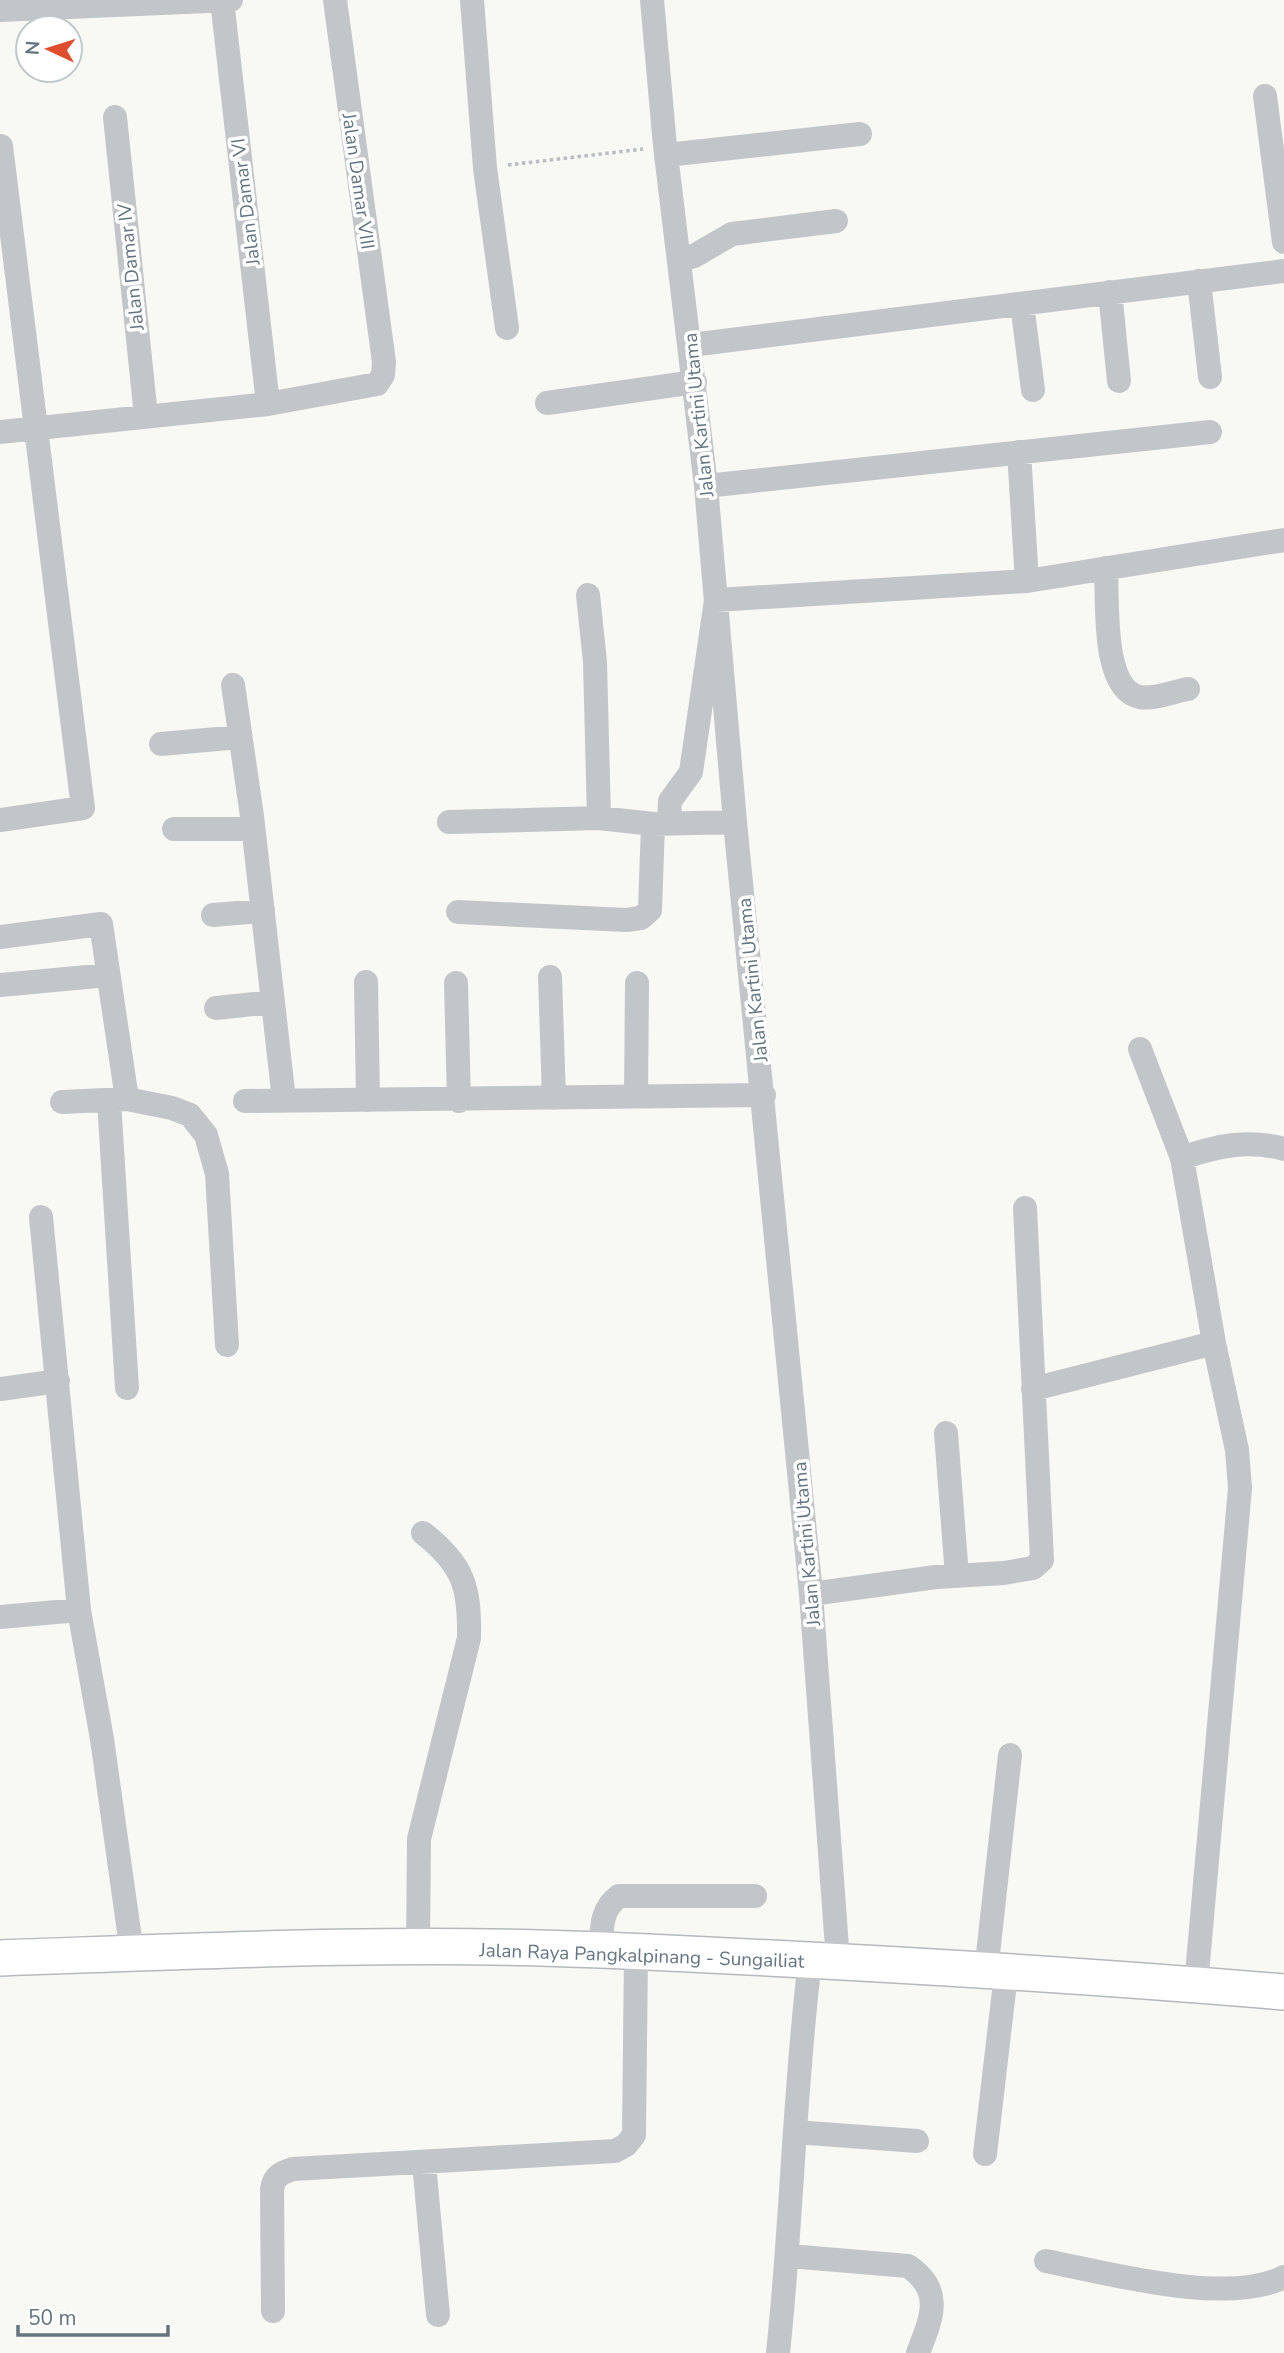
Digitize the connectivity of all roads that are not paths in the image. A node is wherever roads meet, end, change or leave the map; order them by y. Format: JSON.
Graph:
{"nodes":[{"id":1,"x":222,"y":0,"type":"edge"},
{"id":2,"x":231,"y":0,"type":"edge"},
{"id":3,"x":335,"y":0,"type":"edge"},
{"id":4,"x":472,"y":0,"type":"edge"},
{"id":5,"x":652,"y":0,"type":"edge"},
{"id":6,"x":0,"y":10,"type":"edge"},
{"id":7,"x":1265,"y":96,"type":"dead end"},
{"id":8,"x":115,"y":117,"type":"dead end"},
{"id":9,"x":860,"y":134,"type":"dead end"},
{"id":10,"x":1,"y":146,"type":"edge"},
{"id":11,"x":666,"y":150,"type":"junction"},
{"id":12,"x":836,"y":221,"type":"dead end"},
{"id":13,"x":1284,"y":242,"type":"edge"},
{"id":14,"x":681,"y":260,"type":"junction"},
{"id":15,"x":1284,"y":271,"type":"edge"},
{"id":16,"x":1199,"y":281,"type":"junction"},
{"id":17,"x":1110,"y":292,"type":"junction"},
{"id":18,"x":1022,"y":304,"type":"junction"},
{"id":19,"x":507,"y":328,"type":"dead end"},
{"id":20,"x":691,"y":345,"type":"junction"},
{"id":21,"x":1210,"y":377,"type":"dead end"},
{"id":22,"x":1119,"y":381,"type":"dead end"},
{"id":23,"x":695,"y":382,"type":"junction"},
{"id":24,"x":1033,"y":390,"type":"dead end"},
{"id":25,"x":547,"y":403,"type":"dead end"},
{"id":26,"x":268,"y":404,"type":"junction"},
{"id":27,"x":146,"y":416,"type":"junction"},
{"id":28,"x":35,"y":428,"type":"junction"},
{"id":29,"x":0,"y":432,"type":"edge"},
{"id":30,"x":1210,"y":432,"type":"dead end"},
{"id":31,"x":1019,"y":452,"type":"junction"},
{"id":32,"x":706,"y":486,"type":"junction"},
{"id":33,"x":1284,"y":540,"type":"edge"},
{"id":34,"x":1106,"y":568,"type":"junction"},
{"id":35,"x":1027,"y":580,"type":"junction"},
{"id":36,"x":588,"y":595,"type":"dead end"},
{"id":37,"x":716,"y":600,"type":"junction"},
{"id":38,"x":233,"y":685,"type":"dead end"},
{"id":39,"x":1188,"y":689,"type":"dead end"},
{"id":40,"x":240,"y":737,"type":"junction"},
{"id":41,"x":161,"y":744,"type":"dead end"},
{"id":42,"x":599,"y":818,"type":"junction"},
{"id":43,"x":0,"y":820,"type":"edge"},
{"id":44,"x":449,"y":822,"type":"dead end"},
{"id":45,"x":735,"y":822,"type":"junction"},
{"id":46,"x":661,"y":824,"type":"junction"},
{"id":47,"x":174,"y":829,"type":"dead end"},
{"id":48,"x":253,"y":829,"type":"junction"},
{"id":49,"x":263,"y":911,"type":"junction"},
{"id":50,"x":458,"y":912,"type":"dead end"},
{"id":51,"x":213,"y":915,"type":"dead end"},
{"id":52,"x":0,"y":937,"type":"edge"},
{"id":53,"x":108,"y":975,"type":"junction"},
{"id":54,"x":550,"y":977,"type":"dead end"},
{"id":55,"x":366,"y":982,"type":"dead end"},
{"id":56,"x":456,"y":983,"type":"dead end"},
{"id":57,"x":637,"y":983,"type":"dead end"},
{"id":58,"x":0,"y":985,"type":"edge"},
{"id":59,"x":273,"y":1002,"type":"junction"},
{"id":60,"x":216,"y":1008,"type":"dead end"},
{"id":61,"x":1140,"y":1049,"type":"dead end"},
{"id":62,"x":764,"y":1095,"type":"junction"},
{"id":63,"x":636,"y":1096,"type":"junction"},
{"id":64,"x":554,"y":1098,"type":"junction"},
{"id":65,"x":118,"y":1100,"type":"junction"},
{"id":66,"x":284,"y":1100,"type":"junction"},
{"id":67,"x":368,"y":1100,"type":"junction"},
{"id":68,"x":244,"y":1101,"type":"dead end"},
{"id":69,"x":459,"y":1101,"type":"junction"},
{"id":70,"x":62,"y":1102,"type":"dead end"},
{"id":71,"x":1284,"y":1149,"type":"edge"},
{"id":72,"x":1182,"y":1158,"type":"junction"},
{"id":73,"x":1025,"y":1208,"type":"dead end"},
{"id":74,"x":41,"y":1217,"type":"dead end"},
{"id":75,"x":1214,"y":1343,"type":"junction"},
{"id":76,"x":228,"y":1345,"type":"dead end"},
{"id":77,"x":58,"y":1381,"type":"junction"},
{"id":78,"x":0,"y":1388,"type":"edge"},
{"id":79,"x":127,"y":1388,"type":"dead end"},
{"id":80,"x":1033,"y":1389,"type":"junction"},
{"id":81,"x":946,"y":1433,"type":"dead end"},
{"id":82,"x":423,"y":1533,"type":"dead end"},
{"id":83,"x":957,"y":1576,"type":"junction"},
{"id":84,"x":811,"y":1594,"type":"junction"},
{"id":85,"x":79,"y":1610,"type":"junction"},
{"id":86,"x":0,"y":1617,"type":"edge"},
{"id":87,"x":1010,"y":1755,"type":"dead end"},
{"id":88,"x":755,"y":1896,"type":"dead end"},
{"id":89,"x":418,"y":1948,"type":"junction"},
{"id":90,"x":601,"y":1950,"type":"junction"},
{"id":91,"x":132,"y":1953,"type":"junction"},
{"id":92,"x":636,"y":1953,"type":"junction"},
{"id":93,"x":0,"y":1958,"type":"edge"},
{"id":94,"x":824,"y":1961,"type":"junction"},
{"id":95,"x":996,"y":1973,"type":"junction"},
{"id":96,"x":1196,"y":1985,"type":"junction"},
{"id":97,"x":1284,"y":1992,"type":"edge"},
{"id":98,"x":794,"y":2132,"type":"junction"},
{"id":99,"x":916,"y":2141,"type":"dead end"},
{"id":100,"x":985,"y":2154,"type":"dead end"},
{"id":101,"x":424,"y":2163,"type":"junction"},
{"id":102,"x":789,"y":2256,"type":"junction"},
{"id":103,"x":1046,"y":2261,"type":"dead end"},
{"id":104,"x":1284,"y":2277,"type":"edge"},
{"id":105,"x":273,"y":2311,"type":"dead end"},
{"id":106,"x":438,"y":2315,"type":"dead end"},
{"id":107,"x":778,"y":2353,"type":"edge"},
{"id":108,"x":919,"y":2353,"type":"edge"}],
"edges":[{"from":1,"to":2,"type":"street"},
{"from":1,"to":6,"type":"street"},
{"from":1,"to":26,"type":"street","name":"Jalan Damar VI"},
{"from":3,"to":26,"type":"street","name":"Jalan Damar VIII"},
{"from":4,"to":19,"type":"street"},
{"from":5,"to":11,"type":"street","name":"Jalan Kartini Utama"},
{"from":7,"to":13,"type":"street"},
{"from":8,"to":27,"type":"street","name":"Jalan Damar IV"},
{"from":9,"to":11,"type":"street"},
{"from":10,"to":28,"type":"street"},
{"from":11,"to":14,"type":"street","name":"Jalan Kartini Utama"},
{"from":12,"to":14,"type":"street"},
{"from":14,"to":20,"type":"street","name":"Jalan Kartini Utama"},
{"from":15,"to":16,"type":"street"},
{"from":16,"to":17,"type":"street"},
{"from":16,"to":21,"type":"street"},
{"from":17,"to":18,"type":"street"},
{"from":17,"to":22,"type":"street"},
{"from":18,"to":20,"type":"street"},
{"from":18,"to":24,"type":"street"},
{"from":20,"to":23,"type":"street","name":"Jalan Kartini Utama"},
{"from":23,"to":25,"type":"street"},
{"from":23,"to":32,"type":"street","name":"Jalan Kartini Utama"},
{"from":26,"to":27,"type":"street"},
{"from":27,"to":28,"type":"street"},
{"from":28,"to":29,"type":"street"},
{"from":28,"to":43,"type":"street"},
{"from":30,"to":31,"type":"street"},
{"from":31,"to":32,"type":"street"},
{"from":31,"to":35,"type":"street"},
{"from":32,"to":37,"type":"street","name":"Jalan Kartini Utama"},
{"from":33,"to":34,"type":"street"},
{"from":34,"to":35,"type":"street"},
{"from":34,"to":39,"type":"street"},
{"from":35,"to":37,"type":"street"},
{"from":36,"to":42,"type":"street"},
{"from":37,"to":45,"type":"street","name":"Jalan Kartini Utama"},
{"from":37,"to":46,"type":"street"},
{"from":38,"to":40,"type":"street"},
{"from":40,"to":41,"type":"street"},
{"from":40,"to":48,"type":"street"},
{"from":42,"to":44,"type":"street"},
{"from":42,"to":46,"type":"street"},
{"from":45,"to":46,"type":"street"},
{"from":45,"to":62,"type":"street","name":"Jalan Kartini Utama"},
{"from":46,"to":50,"type":"street"},
{"from":47,"to":48,"type":"street"},
{"from":48,"to":49,"type":"street"},
{"from":49,"to":51,"type":"street"},
{"from":49,"to":59,"type":"street"},
{"from":52,"to":53,"type":"street"},
{"from":53,"to":58,"type":"street"},
{"from":53,"to":65,"type":"street"},
{"from":54,"to":64,"type":"street"},
{"from":55,"to":67,"type":"street"},
{"from":56,"to":69,"type":"street"},
{"from":57,"to":63,"type":"street"},
{"from":59,"to":60,"type":"street"},
{"from":59,"to":66,"type":"street"},
{"from":61,"to":72,"type":"street"},
{"from":62,"to":63,"type":"street"},
{"from":62,"to":84,"type":"street","name":"Jalan Kartini Utama"},
{"from":63,"to":64,"type":"street"},
{"from":64,"to":69,"type":"street"},
{"from":65,"to":70,"type":"street"},
{"from":65,"to":76,"type":"street"},
{"from":65,"to":79,"type":"street"},
{"from":66,"to":67,"type":"street"},
{"from":66,"to":68,"type":"street"},
{"from":67,"to":69,"type":"street"},
{"from":71,"to":72,"type":"street"},
{"from":72,"to":75,"type":"street"},
{"from":73,"to":80,"type":"street"},
{"from":74,"to":77,"type":"street"},
{"from":75,"to":80,"type":"street"},
{"from":75,"to":96,"type":"street"},
{"from":77,"to":78,"type":"street"},
{"from":77,"to":85,"type":"street"},
{"from":80,"to":83,"type":"street"},
{"from":81,"to":83,"type":"street"},
{"from":82,"to":89,"type":"street"},
{"from":83,"to":84,"type":"street"},
{"from":84,"to":94,"type":"street","name":"Jalan Kartini Utama"},
{"from":85,"to":86,"type":"street"},
{"from":85,"to":91,"type":"street"},
{"from":87,"to":95,"type":"street"},
{"from":88,"to":90,"type":"street"},
{"from":89,"to":90,"type":"highway","name":"Jalan Raya Pangkalpinang - Sungailiat"},
{"from":89,"to":91,"type":"highway","name":"Jalan Raya Pangkalpinang - Sungailiat"},
{"from":90,"to":92,"type":"highway","name":"Jalan Raya Pangkalpinang - Sungailiat"},
{"from":91,"to":93,"type":"highway","name":"Jalan Raya Pangkalpinang - Sungailiat"},
{"from":92,"to":94,"type":"highway","name":"Jalan Raya Pangkalpinang - Sungailiat"},
{"from":92,"to":101,"type":"street"},
{"from":94,"to":95,"type":"highway","name":"Jalan Raya Pangkalpinang - Sungailiat"},
{"from":94,"to":98,"type":"street","name":"Jalan Kartini Utama"},
{"from":95,"to":96,"type":"highway","name":"Jalan Raya Pangkalpinang - Sungailiat"},
{"from":95,"to":100,"type":"street"},
{"from":96,"to":97,"type":"highway","name":"Jalan Raya Pangkalpinang - Sungailiat"},
{"from":98,"to":99,"type":"street"},
{"from":98,"to":102,"type":"street","name":"Jalan Kartini Utama"},
{"from":101,"to":105,"type":"street"},
{"from":101,"to":106,"type":"street"},
{"from":102,"to":107,"type":"street","name":"Jalan Kartini Utama"},
{"from":102,"to":108,"type":"street"},
{"from":103,"to":104,"type":"street"}]}
